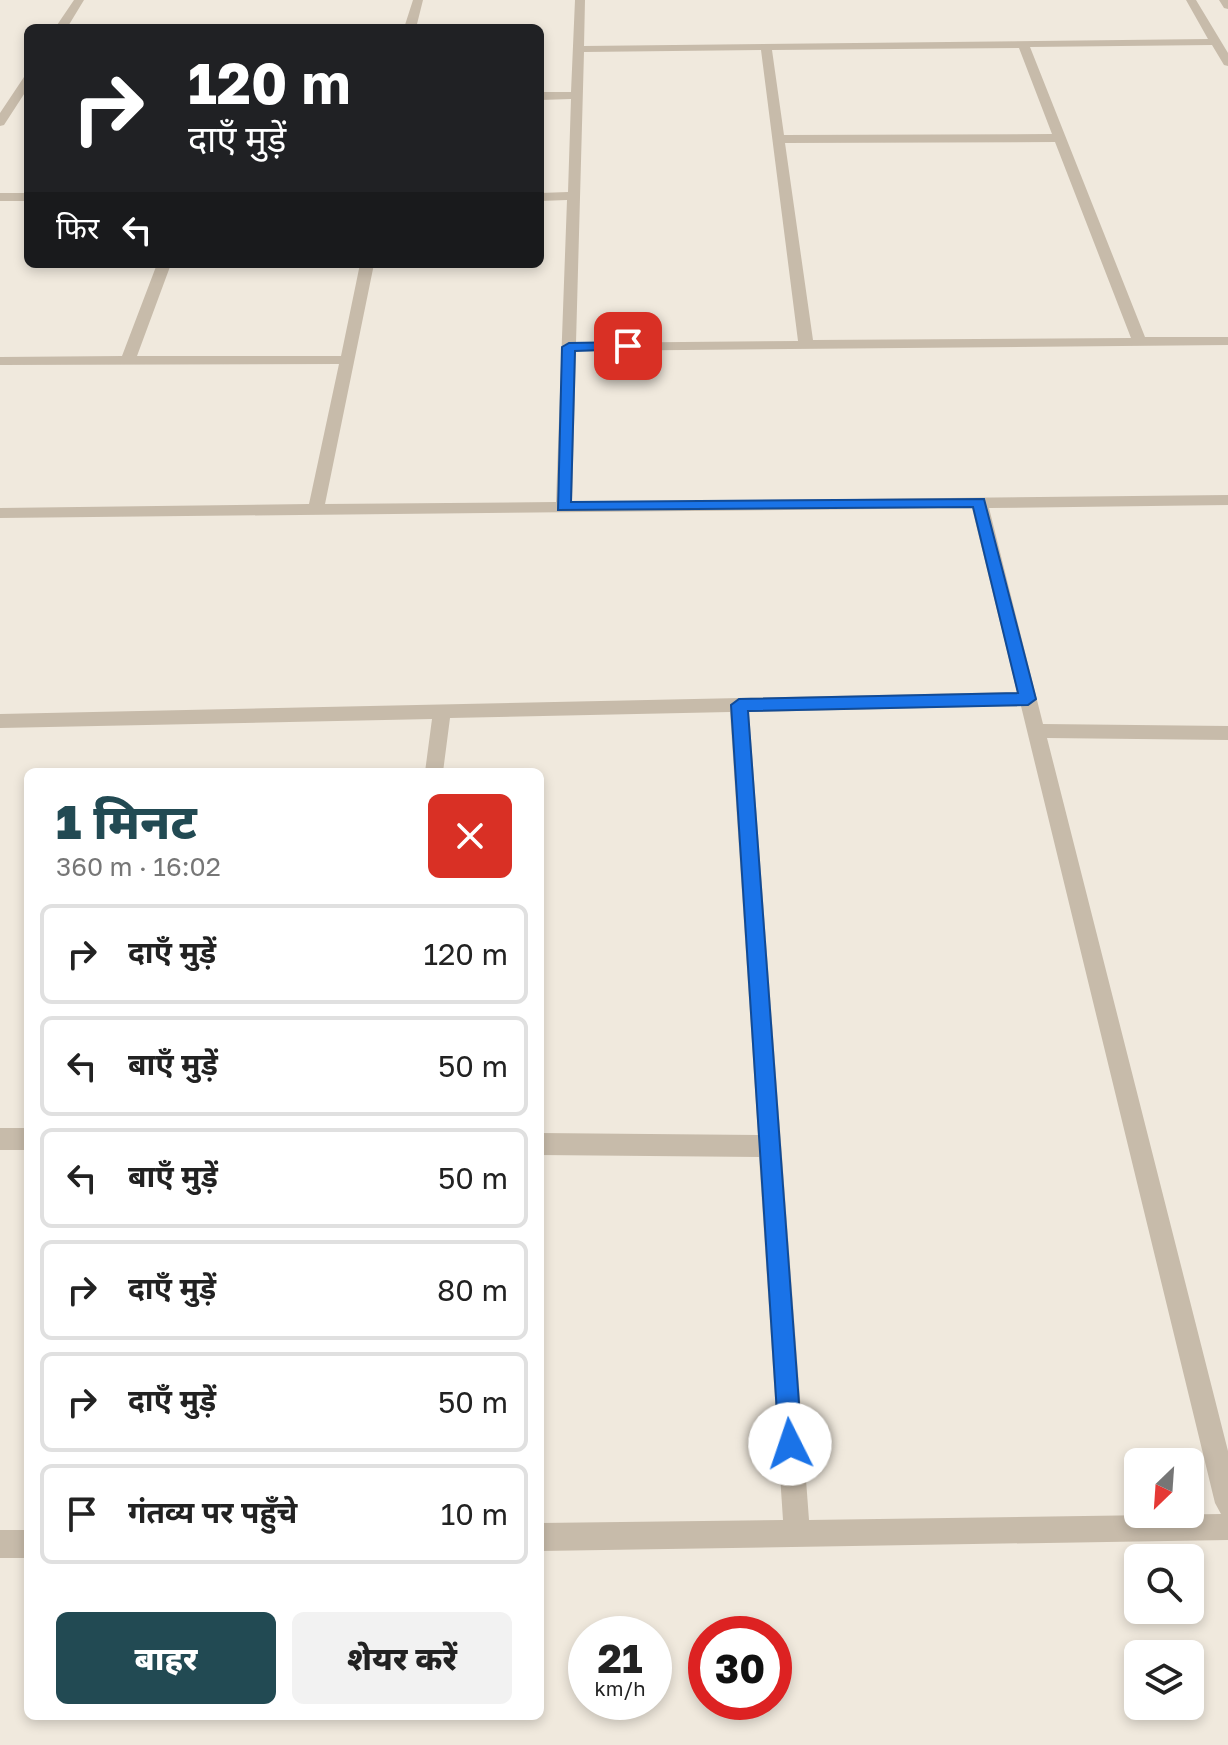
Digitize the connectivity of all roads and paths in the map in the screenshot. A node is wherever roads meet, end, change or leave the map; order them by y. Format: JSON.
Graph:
{"nodes":[{"id":1,"x":79,"y":0,"type":"edge"},
{"id":2,"x":418,"y":0,"type":"edge"},
{"id":3,"x":580,"y":0,"type":"edge"},
{"id":4,"x":1191,"y":0,"type":"edge"},
{"id":5,"x":1224,"y":0,"type":"edge"},
{"id":6,"x":1228,"y":6,"type":"edge"},
{"id":7,"x":64,"y":24,"type":"edge"},
{"id":8,"x":411,"y":24,"type":"edge"},
{"id":9,"x":1216,"y":42,"type":"junction"},
{"id":10,"x":1023,"y":44,"type":"junction"},
{"id":11,"x":766,"y":47,"type":"junction"},
{"id":12,"x":578,"y":49,"type":"junction"},
{"id":13,"x":1228,"y":63,"type":"edge"},
{"id":14,"x":24,"y":85,"type":"edge"},
{"id":15,"x":577,"y":95,"type":"junction"},
{"id":16,"x":544,"y":96,"type":"edge"},
{"id":17,"x":24,"y":101,"type":"edge"},
{"id":18,"x":13,"y":102,"type":"junction"},
{"id":19,"x":0,"y":122,"type":"edge"},
{"id":20,"x":1060,"y":138,"type":"junction"},
{"id":21,"x":778,"y":139,"type":"junction"},
{"id":22,"x":574,"y":196,"type":"junction"},
{"id":23,"x":0,"y":197,"type":"edge"},
{"id":24,"x":24,"y":197,"type":"edge"},
{"id":25,"x":544,"y":197,"type":"edge"},
{"id":26,"x":163,"y":268,"type":"edge"},
{"id":27,"x":366,"y":268,"type":"edge"},
{"id":28,"x":1228,"y":341,"type":"edge"},
{"id":29,"x":1140,"y":343,"type":"junction"},
{"id":30,"x":806,"y":345,"type":"junction"},
{"id":31,"x":569,"y":347,"type":"junction"},
{"id":32,"x":347,"y":360,"type":"junction"},
{"id":33,"x":0,"y":361,"type":"edge"},
{"id":34,"x":128,"y":361,"type":"junction"},
{"id":35,"x":1228,"y":500,"type":"edge"},
{"id":36,"x":979,"y":502,"type":"junction"},
{"id":37,"x":564,"y":507,"type":"junction"},
{"id":38,"x":316,"y":510,"type":"junction"},
{"id":39,"x":0,"y":513,"type":"edge"},
{"id":40,"x":1028,"y":699,"type":"junction"},
{"id":41,"x":739,"y":705,"type":"junction"},
{"id":42,"x":442,"y":712,"type":"junction"},
{"id":43,"x":0,"y":721,"type":"edge"},
{"id":44,"x":1036,"y":731,"type":"junction"},
{"id":45,"x":1228,"y":733,"type":"edge"},
{"id":46,"x":435,"y":768,"type":"edge"},
{"id":47,"x":0,"y":1139,"type":"edge"},
{"id":48,"x":24,"y":1139,"type":"edge"},
{"id":49,"x":544,"y":1144,"type":"edge"},
{"id":50,"x":770,"y":1146,"type":"junction"},
{"id":51,"x":1228,"y":1503,"type":"edge"},
{"id":52,"x":1228,"y":1527,"type":"edge"},
{"id":53,"x":797,"y":1533,"type":"junction"},
{"id":54,"x":544,"y":1537,"type":"edge"},
{"id":55,"x":0,"y":1544,"type":"edge"},
{"id":56,"x":24,"y":1544,"type":"edge"}],
"edges":[{"from":1,"to":7,"type":"street"},
{"from":2,"to":8,"type":"street"},
{"from":3,"to":12,"type":"street"},
{"from":4,"to":9,"type":"street"},
{"from":5,"to":6,"type":"street"},
{"from":9,"to":10,"type":"street"},
{"from":9,"to":13,"type":"street"},
{"from":10,"to":11,"type":"street"},
{"from":10,"to":20,"type":"street"},
{"from":11,"to":12,"type":"street"},
{"from":11,"to":21,"type":"street"},
{"from":12,"to":15,"type":"street"},
{"from":14,"to":18,"type":"street"},
{"from":15,"to":16,"type":"street"},
{"from":15,"to":22,"type":"street"},
{"from":17,"to":18,"type":"street"},
{"from":18,"to":19,"type":"street"},
{"from":20,"to":21,"type":"street"},
{"from":20,"to":29,"type":"street"},
{"from":21,"to":30,"type":"street"},
{"from":22,"to":25,"type":"street"},
{"from":22,"to":31,"type":"street"},
{"from":23,"to":24,"type":"street"},
{"from":26,"to":34,"type":"street"},
{"from":27,"to":32,"type":"street"},
{"from":28,"to":29,"type":"street"},
{"from":29,"to":30,"type":"street"},
{"from":30,"to":31,"type":"street"},
{"from":31,"to":37,"type":"street"},
{"from":32,"to":34,"type":"street"},
{"from":32,"to":38,"type":"street"},
{"from":33,"to":34,"type":"street"},
{"from":35,"to":36,"type":"street"},
{"from":36,"to":37,"type":"street"},
{"from":36,"to":40,"type":"street"},
{"from":37,"to":38,"type":"street"},
{"from":38,"to":39,"type":"street"},
{"from":40,"to":41,"type":"street"},
{"from":40,"to":44,"type":"street"},
{"from":41,"to":42,"type":"street"},
{"from":41,"to":50,"type":"street"},
{"from":42,"to":43,"type":"street"},
{"from":42,"to":46,"type":"street"},
{"from":44,"to":45,"type":"street"},
{"from":44,"to":51,"type":"street"},
{"from":47,"to":48,"type":"street"},
{"from":49,"to":50,"type":"street"},
{"from":50,"to":53,"type":"street"},
{"from":52,"to":53,"type":"street"},
{"from":53,"to":54,"type":"street"},
{"from":55,"to":56,"type":"street"}]}
